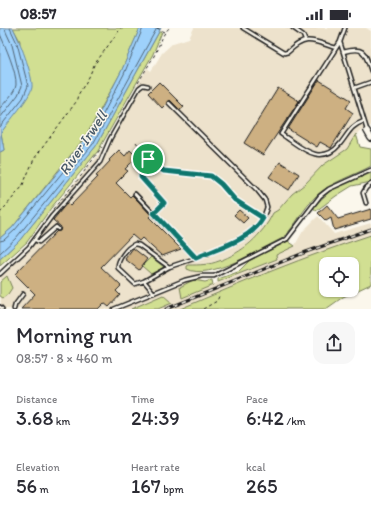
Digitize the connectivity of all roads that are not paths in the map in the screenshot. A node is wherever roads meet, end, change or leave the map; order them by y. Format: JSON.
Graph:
{"nodes":[{"id":1,"x":243,"y":28,"type":"edge"},
{"id":2,"x":293,"y":28,"type":"edge"},
{"id":3,"x":345,"y":28,"type":"edge"},
{"id":4,"x":305,"y":40,"type":"junction"},
{"id":5,"x":340,"y":42,"type":"junction"},
{"id":6,"x":336,"y":48,"type":"junction"},
{"id":7,"x":343,"y":52,"type":"junction"},
{"id":8,"x":371,"y":71,"type":"edge"},
{"id":9,"x":371,"y":82,"type":"edge"},
{"id":10,"x":148,"y":86,"type":"dead end"},
{"id":11,"x":354,"y":88,"type":"junction"},
{"id":12,"x":169,"y":103,"type":"dead end"},
{"id":13,"x":364,"y":121,"type":"junction"},
{"id":14,"x":367,"y":132,"type":"joint"},
{"id":15,"x":371,"y":138,"type":"edge"},
{"id":16,"x":148,"y":159,"type":"road end"},
{"id":17,"x":371,"y":170,"type":"edge"},
{"id":18,"x":371,"y":184,"type":"edge"},
{"id":19,"x":135,"y":194,"type":"dead end"},
{"id":20,"x":366,"y":203,"type":"dead end"},
{"id":21,"x":154,"y":213,"type":"junction"},
{"id":22,"x":58,"y":229,"type":"dead end"},
{"id":23,"x":35,"y":240,"type":"junction"},
{"id":24,"x":196,"y":258,"type":"junction"},
{"id":25,"x":168,"y":267,"type":"junction"},
{"id":26,"x":0,"y":274,"type":"edge"},
{"id":27,"x":144,"y":281,"type":"junction"},
{"id":28,"x":154,"y":292,"type":"junction"},
{"id":29,"x":23,"y":294,"type":"dead end"},
{"id":30,"x":14,"y":309,"type":"edge"},
{"id":31,"x":114,"y":309,"type":"edge"}],
"edges":[{"from":1,"to":4,"type":"lane"},
{"from":2,"to":4,"type":"lane"},
{"from":3,"to":5,"type":"lane"},
{"from":4,"to":6,"type":"lane"},
{"from":5,"to":6,"type":"lane"},
{"from":5,"to":7,"type":"lane"},
{"from":6,"to":13,"type":"lane"},
{"from":7,"to":8,"type":"lane"},
{"from":7,"to":11,"type":"lane"},
{"from":9,"to":11,"type":"lane"},
{"from":10,"to":23,"type":"lane"},
{"from":11,"to":13,"type":"lane"},
{"from":12,"to":24,"type":"lane"},
{"from":13,"to":14,"type":"lane"},
{"from":14,"to":15,"type":"street"},
{"from":16,"to":21,"type":"lane"},
{"from":17,"to":28,"type":"lane"},
{"from":18,"to":20,"type":"lane"},
{"from":19,"to":21,"type":"lane"},
{"from":21,"to":24,"type":"lane"},
{"from":22,"to":23,"type":"lane"},
{"from":23,"to":26,"type":"lane"},
{"from":24,"to":25,"type":"lane"},
{"from":25,"to":27,"type":"lane"},
{"from":25,"to":27,"type":"lane"},
{"from":27,"to":28,"type":"lane"},
{"from":28,"to":31,"type":"lane"},
{"from":29,"to":30,"type":"lane"}]}
